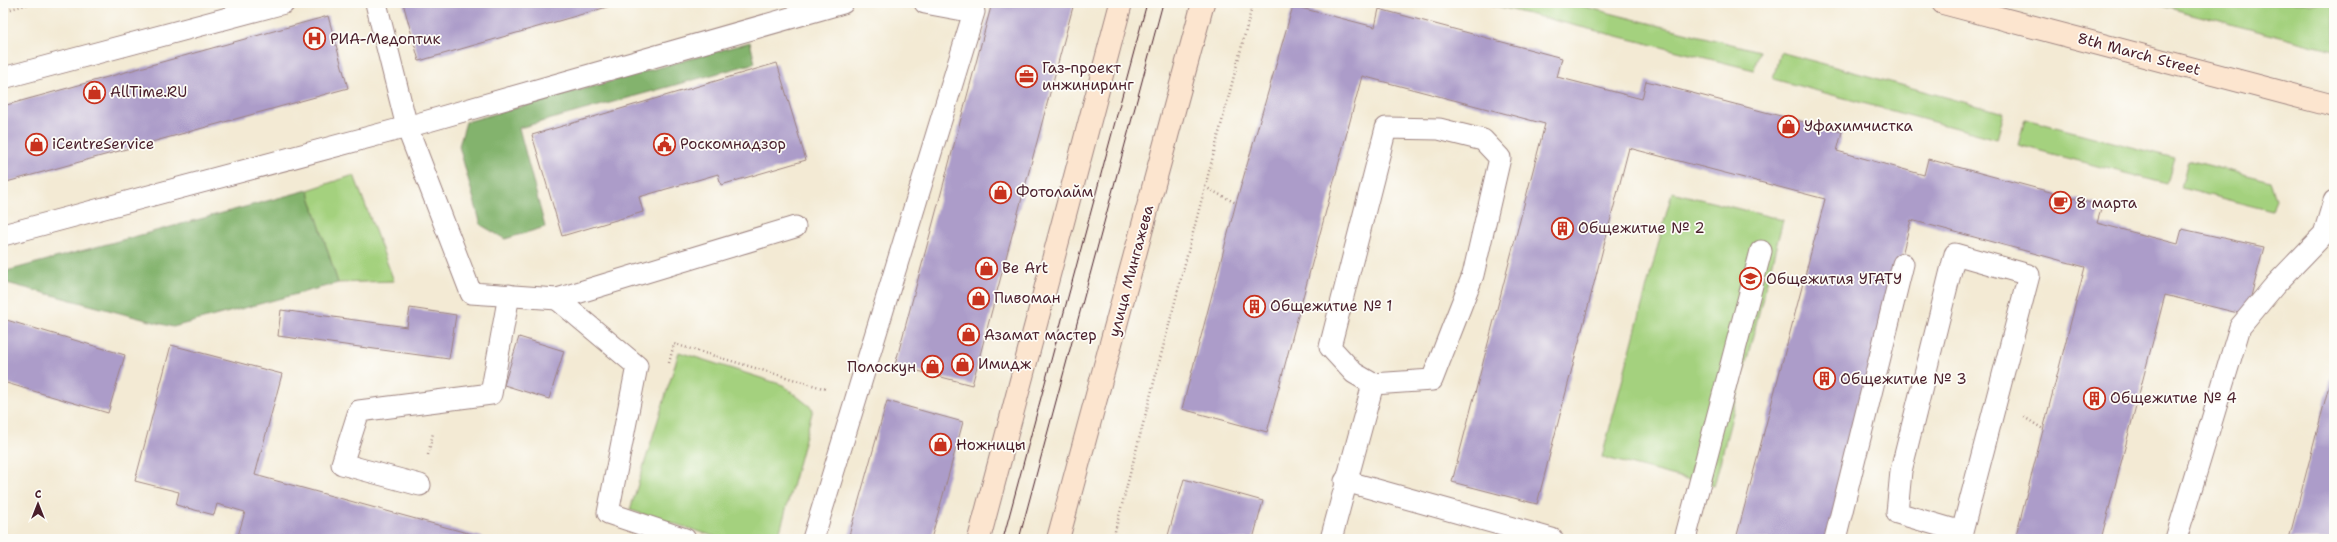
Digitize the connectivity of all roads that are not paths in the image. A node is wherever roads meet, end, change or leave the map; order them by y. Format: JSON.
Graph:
{"nodes":[{"id":1,"x":284,"y":3,"type":"edge"},
{"id":2,"x":376,"y":3,"type":"edge"},
{"id":3,"x":844,"y":3,"type":"edge"},
{"id":4,"x":925,"y":3,"type":"edge"},
{"id":5,"x":1121,"y":3,"type":"edge"},
{"id":6,"x":1203,"y":3,"type":"edge"},
{"id":7,"x":1943,"y":3,"type":"edge"},
{"id":8,"x":3,"y":78,"type":"edge"},
{"id":9,"x":2334,"y":106,"type":"edge"},
{"id":10,"x":407,"y":126,"type":"junction"},
{"id":11,"x":2334,"y":201,"type":"edge"},
{"id":12,"x":795,"y":227,"type":"dead end"},
{"id":13,"x":3,"y":235,"type":"edge"},
{"id":14,"x":1761,"y":251,"type":"dead end"},
{"id":15,"x":1903,"y":264,"type":"dead end"},
{"id":16,"x":509,"y":295,"type":"junction"},
{"id":17,"x":557,"y":299,"type":"junction"},
{"id":18,"x":1373,"y":384,"type":"junction"},
{"id":19,"x":1345,"y":481,"type":"junction"},
{"id":20,"x":420,"y":485,"type":"road end"},
{"id":21,"x":1961,"y":535,"type":"edge"},
{"id":22,"x":684,"y":539,"type":"edge"},
{"id":23,"x":813,"y":539,"type":"edge"},
{"id":24,"x":979,"y":539,"type":"edge"},
{"id":25,"x":1058,"y":539,"type":"edge"},
{"id":26,"x":1331,"y":539,"type":"edge"},
{"id":27,"x":1552,"y":539,"type":"edge"},
{"id":28,"x":1685,"y":539,"type":"edge"},
{"id":29,"x":1835,"y":539,"type":"edge"},
{"id":30,"x":2176,"y":539,"type":"edge"}],
"edges":[{"from":1,"to":8,"type":"lane"},
{"from":2,"to":10,"type":"lane"},
{"from":3,"to":10,"type":"lane"},
{"from":4,"to":23,"type":"lane"},
{"from":5,"to":24,"type":"street"},
{"from":6,"to":25,"type":"street","name":"улица Мингажева"},
{"from":7,"to":9,"type":"street","name":"8th March Street"},
{"from":10,"to":13,"type":"lane"},
{"from":10,"to":16,"type":"lane"},
{"from":11,"to":30,"type":"lane"},
{"from":12,"to":17,"type":"lane"},
{"from":14,"to":28,"type":"lane"},
{"from":15,"to":29,"type":"lane"},
{"from":16,"to":17,"type":"lane"},
{"from":16,"to":20,"type":"lane"},
{"from":17,"to":22,"type":"lane"},
{"from":18,"to":18,"type":"lane"},
{"from":18,"to":19,"type":"lane"},
{"from":19,"to":26,"type":"lane"},
{"from":19,"to":27,"type":"lane"},
{"from":21,"to":21,"type":"lane"}]}
